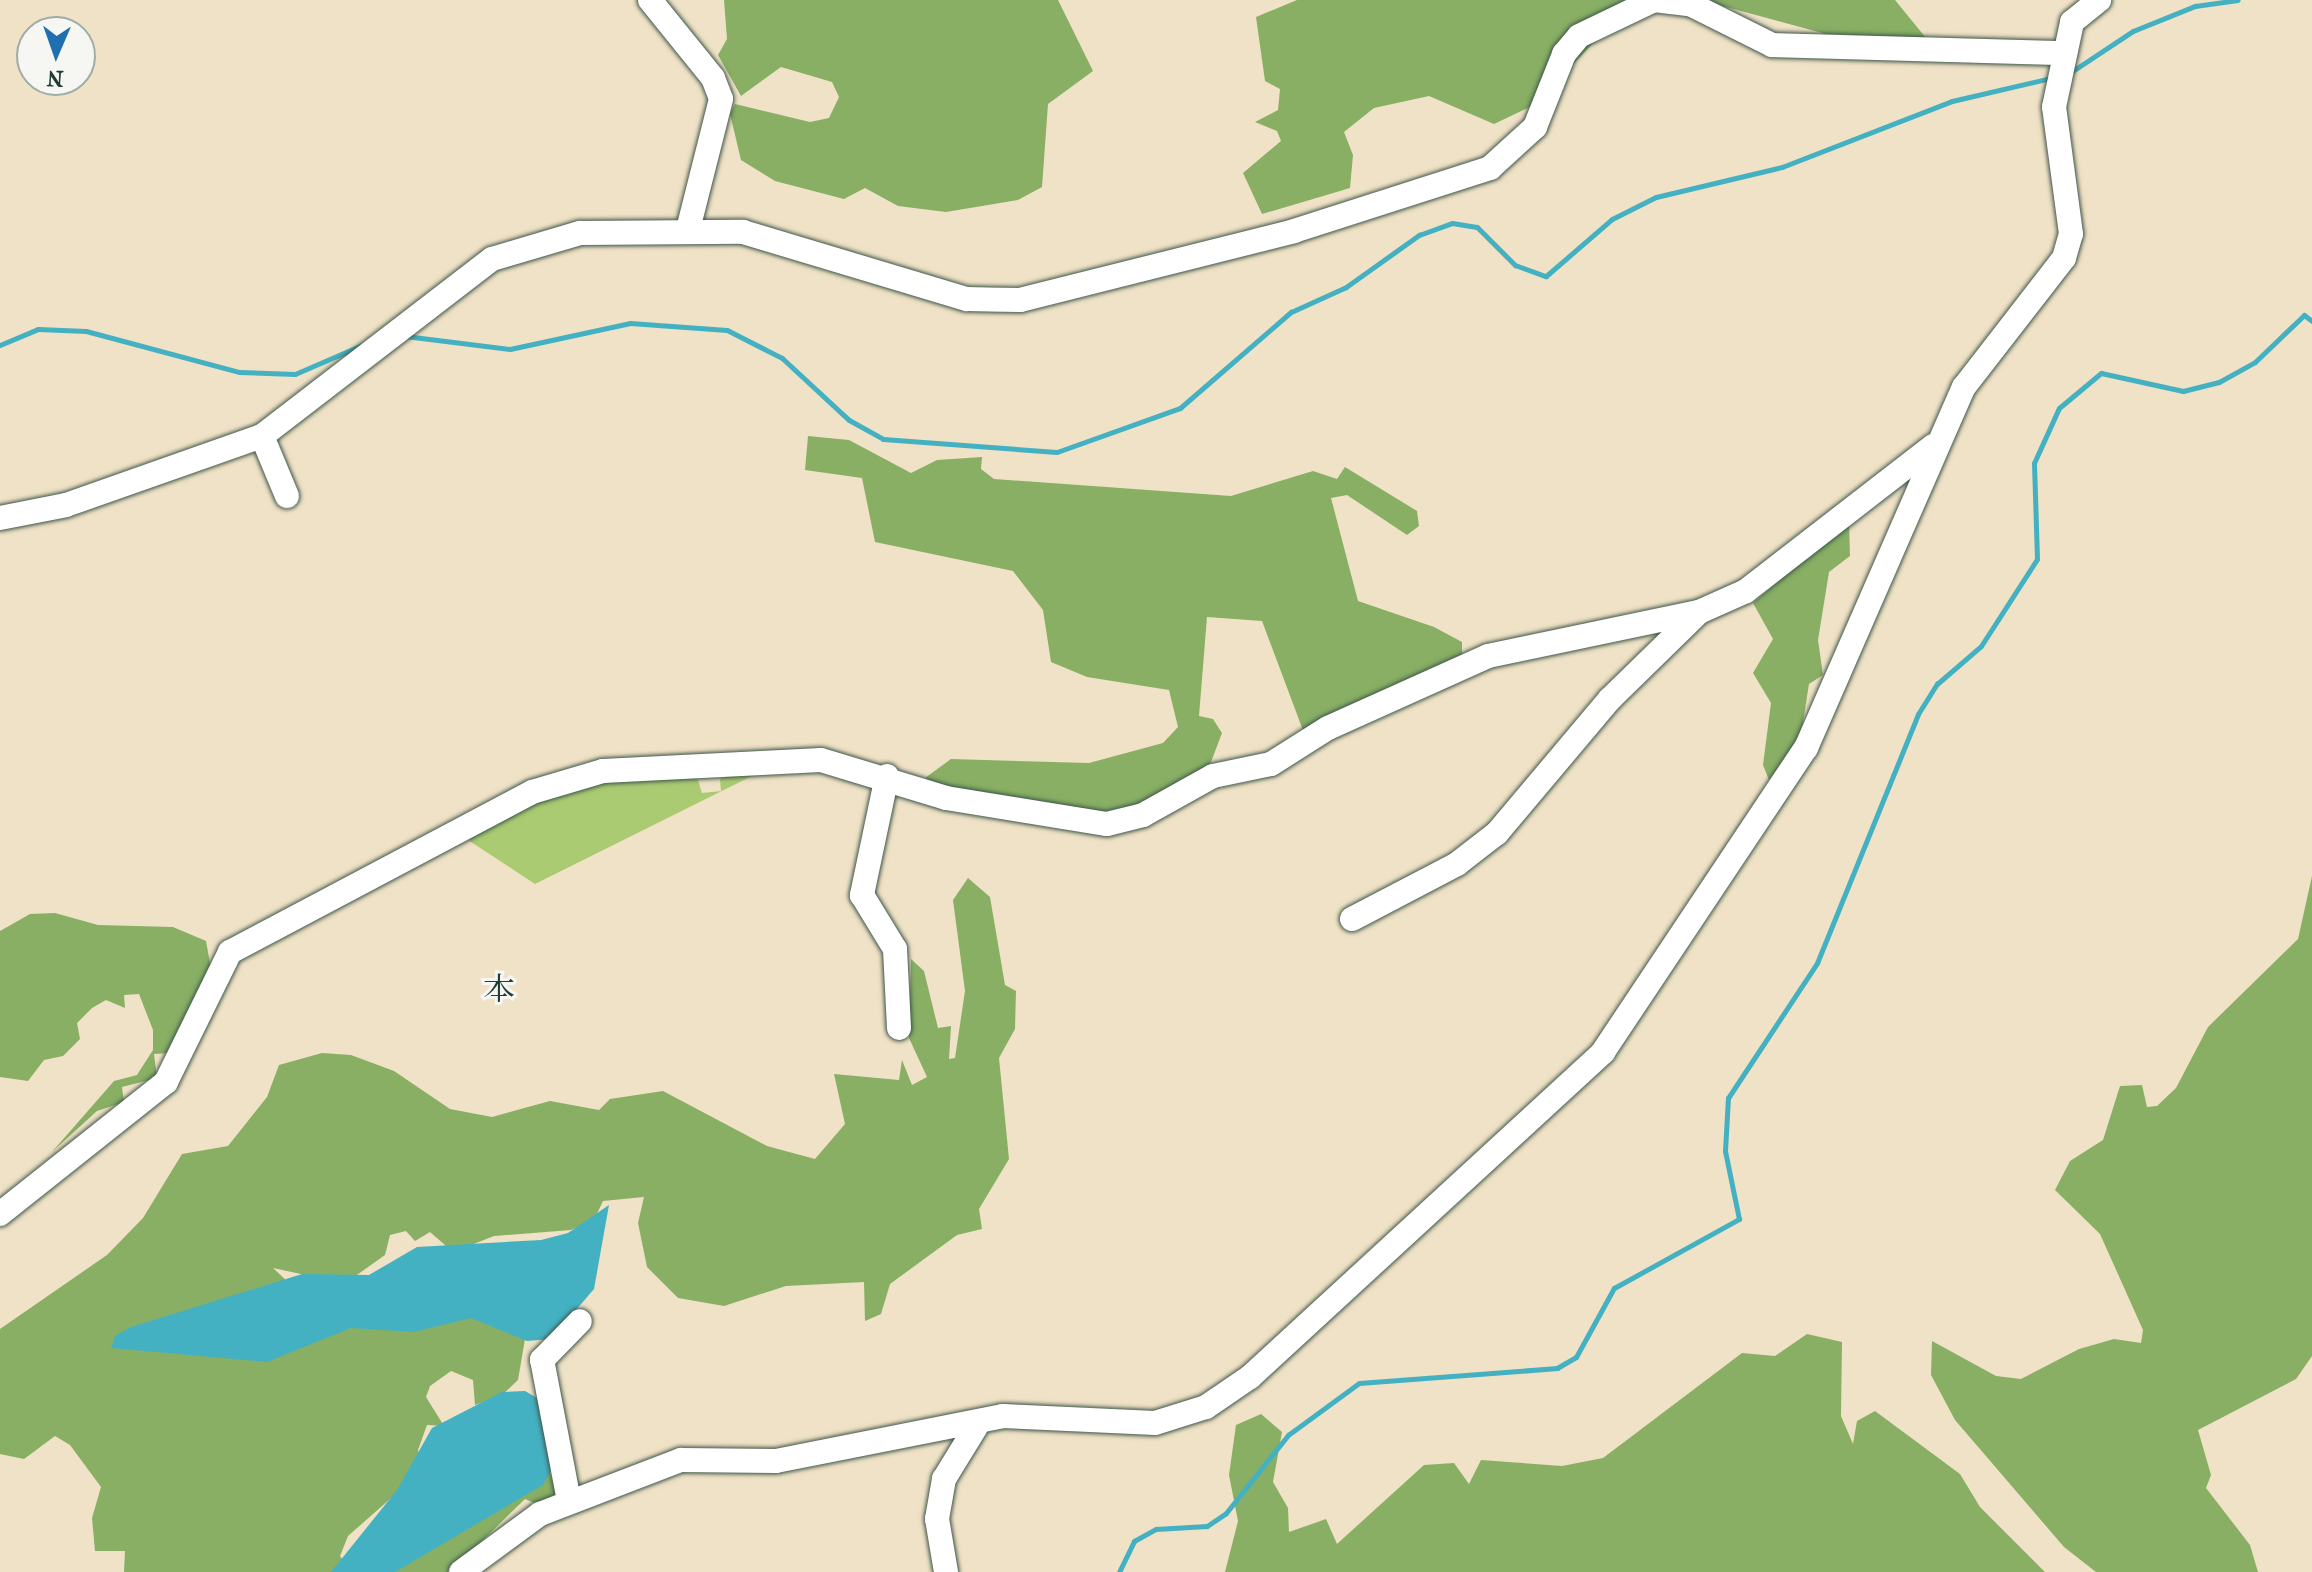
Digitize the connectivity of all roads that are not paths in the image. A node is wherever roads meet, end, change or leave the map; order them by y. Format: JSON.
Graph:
{"nodes":[{"id":1,"x":650,"y":0,"type":"edge"},
{"id":2,"x":2099,"y":0,"type":"edge"},
{"id":3,"x":2063,"y":53,"type":"junction"},
{"id":4,"x":688,"y":229,"type":"junction"},
{"id":5,"x":262,"y":436,"type":"junction"},
{"id":6,"x":1935,"y":444,"type":"junction"},
{"id":7,"x":275,"y":482,"type":"dead end"},
{"id":8,"x":0,"y":518,"type":"edge"},
{"id":9,"x":1699,"y":612,"type":"junction"},
{"id":10,"x":887,"y":776,"type":"junction"},
{"id":11,"x":1352,"y":919,"type":"dead end"},
{"id":12,"x":899,"y":1028,"type":"dead end"},
{"id":13,"x":0,"y":1214,"type":"edge"},
{"id":14,"x":580,"y":1321,"type":"dead end"},
{"id":15,"x":976,"y":1427,"type":"junction"},
{"id":16,"x":569,"y":1501,"type":"junction"},
{"id":17,"x":461,"y":1572,"type":"edge"},
{"id":18,"x":946,"y":1572,"type":"edge"}],
"edges":[{"from":1,"to":4,"type":"street"},
{"from":2,"to":3,"type":"street"},
{"from":3,"to":4,"type":"street"},
{"from":3,"to":6,"type":"street"},
{"from":4,"to":5,"type":"street"},
{"from":5,"to":7,"type":"street"},
{"from":5,"to":8,"type":"street"},
{"from":6,"to":9,"type":"street"},
{"from":6,"to":15,"type":"street"},
{"from":9,"to":10,"type":"street"},
{"from":9,"to":11,"type":"street"},
{"from":10,"to":12,"type":"street"},
{"from":10,"to":13,"type":"street"},
{"from":14,"to":16,"type":"street"},
{"from":15,"to":16,"type":"street"},
{"from":15,"to":18,"type":"street"},
{"from":16,"to":17,"type":"street"}]}
